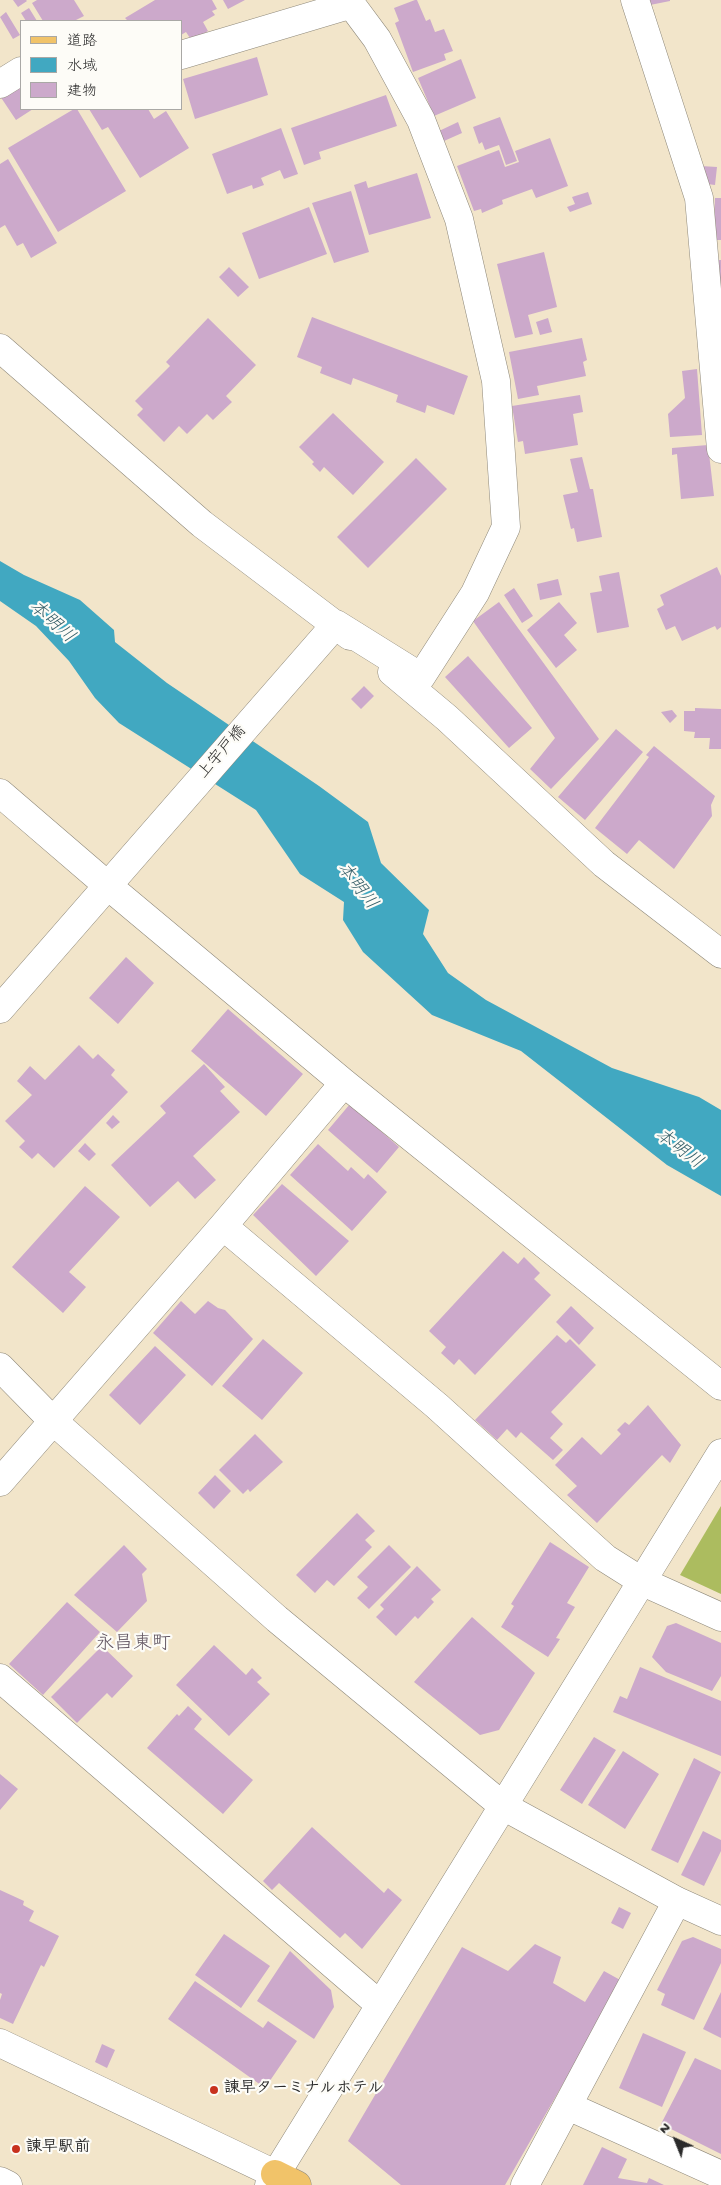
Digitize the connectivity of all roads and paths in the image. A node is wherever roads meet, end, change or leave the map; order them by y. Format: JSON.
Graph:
{"nodes":[{"id":1,"x":634,"y":0,"type":"edge"},
{"id":2,"x":350,"y":2,"type":"edge"},
{"id":3,"x":182,"y":55,"type":"edge"},
{"id":4,"x":20,"y":72,"type":"edge"},
{"id":5,"x":0,"y":84,"type":"edge"},
{"id":6,"x":0,"y":348,"type":"edge"},
{"id":7,"x":721,"y":449,"type":"edge"},
{"id":8,"x":336,"y":624,"type":"junction"},
{"id":9,"x":0,"y":793,"type":"edge"},
{"id":10,"x":107,"y":885,"type":"junction"},
{"id":11,"x":721,"y":954,"type":"edge"},
{"id":12,"x":0,"y":1009,"type":"edge"},
{"id":13,"x":344,"y":1083,"type":"junction"},
{"id":14,"x":223,"y":1226,"type":"junction"},
{"id":15,"x":0,"y":1368,"type":"edge"},
{"id":16,"x":721,"y":1386,"type":"edge"},
{"id":17,"x":52,"y":1420,"type":"junction"},
{"id":18,"x":721,"y":1453,"type":"edge"},
{"id":19,"x":0,"y":1482,"type":"edge"},
{"id":20,"x":642,"y":1582,"type":"junction"},
{"id":21,"x":721,"y":1617,"type":"edge"},
{"id":22,"x":0,"y":1678,"type":"edge"},
{"id":23,"x":503,"y":1806,"type":"junction"},
{"id":24,"x":677,"y":1901,"type":"junction"},
{"id":25,"x":721,"y":1921,"type":"edge"},
{"id":26,"x":380,"y":2005,"type":"junction"},
{"id":27,"x":0,"y":2043,"type":"edge"},
{"id":28,"x":568,"y":2106,"type":"junction"},
{"id":29,"x":721,"y":2174,"type":"edge"},
{"id":30,"x":281,"y":2181,"type":"edge"},
{"id":31,"x":0,"y":2182,"type":"edge"},
{"id":32,"x":8,"y":2185,"type":"edge"},
{"id":33,"x":525,"y":2185,"type":"edge"}],
"edges":[{"from":1,"to":7,"type":"street"},
{"from":2,"to":3,"type":"street"},
{"from":2,"to":8,"type":"street"},
{"from":4,"to":5,"type":"street"},
{"from":6,"to":8,"type":"street"},
{"from":8,"to":10,"type":"street","name":"上宇戸橋"},
{"from":8,"to":11,"type":"street"},
{"from":9,"to":10,"type":"street"},
{"from":10,"to":12,"type":"street","name":"上宇戸橋"},
{"from":10,"to":13,"type":"street"},
{"from":13,"to":14,"type":"street"},
{"from":13,"to":16,"type":"street"},
{"from":14,"to":17,"type":"street"},
{"from":14,"to":20,"type":"street"},
{"from":15,"to":17,"type":"street"},
{"from":17,"to":19,"type":"street"},
{"from":17,"to":23,"type":"street"},
{"from":18,"to":20,"type":"street"},
{"from":20,"to":21,"type":"street"},
{"from":20,"to":23,"type":"street"},
{"from":22,"to":26,"type":"street"},
{"from":23,"to":24,"type":"street"},
{"from":23,"to":26,"type":"street"},
{"from":24,"to":25,"type":"street"},
{"from":24,"to":28,"type":"street"},
{"from":26,"to":30,"type":"street"},
{"from":27,"to":30,"type":"street"},
{"from":28,"to":29,"type":"street"},
{"from":28,"to":33,"type":"street"},
{"from":31,"to":32,"type":"street"}]}
